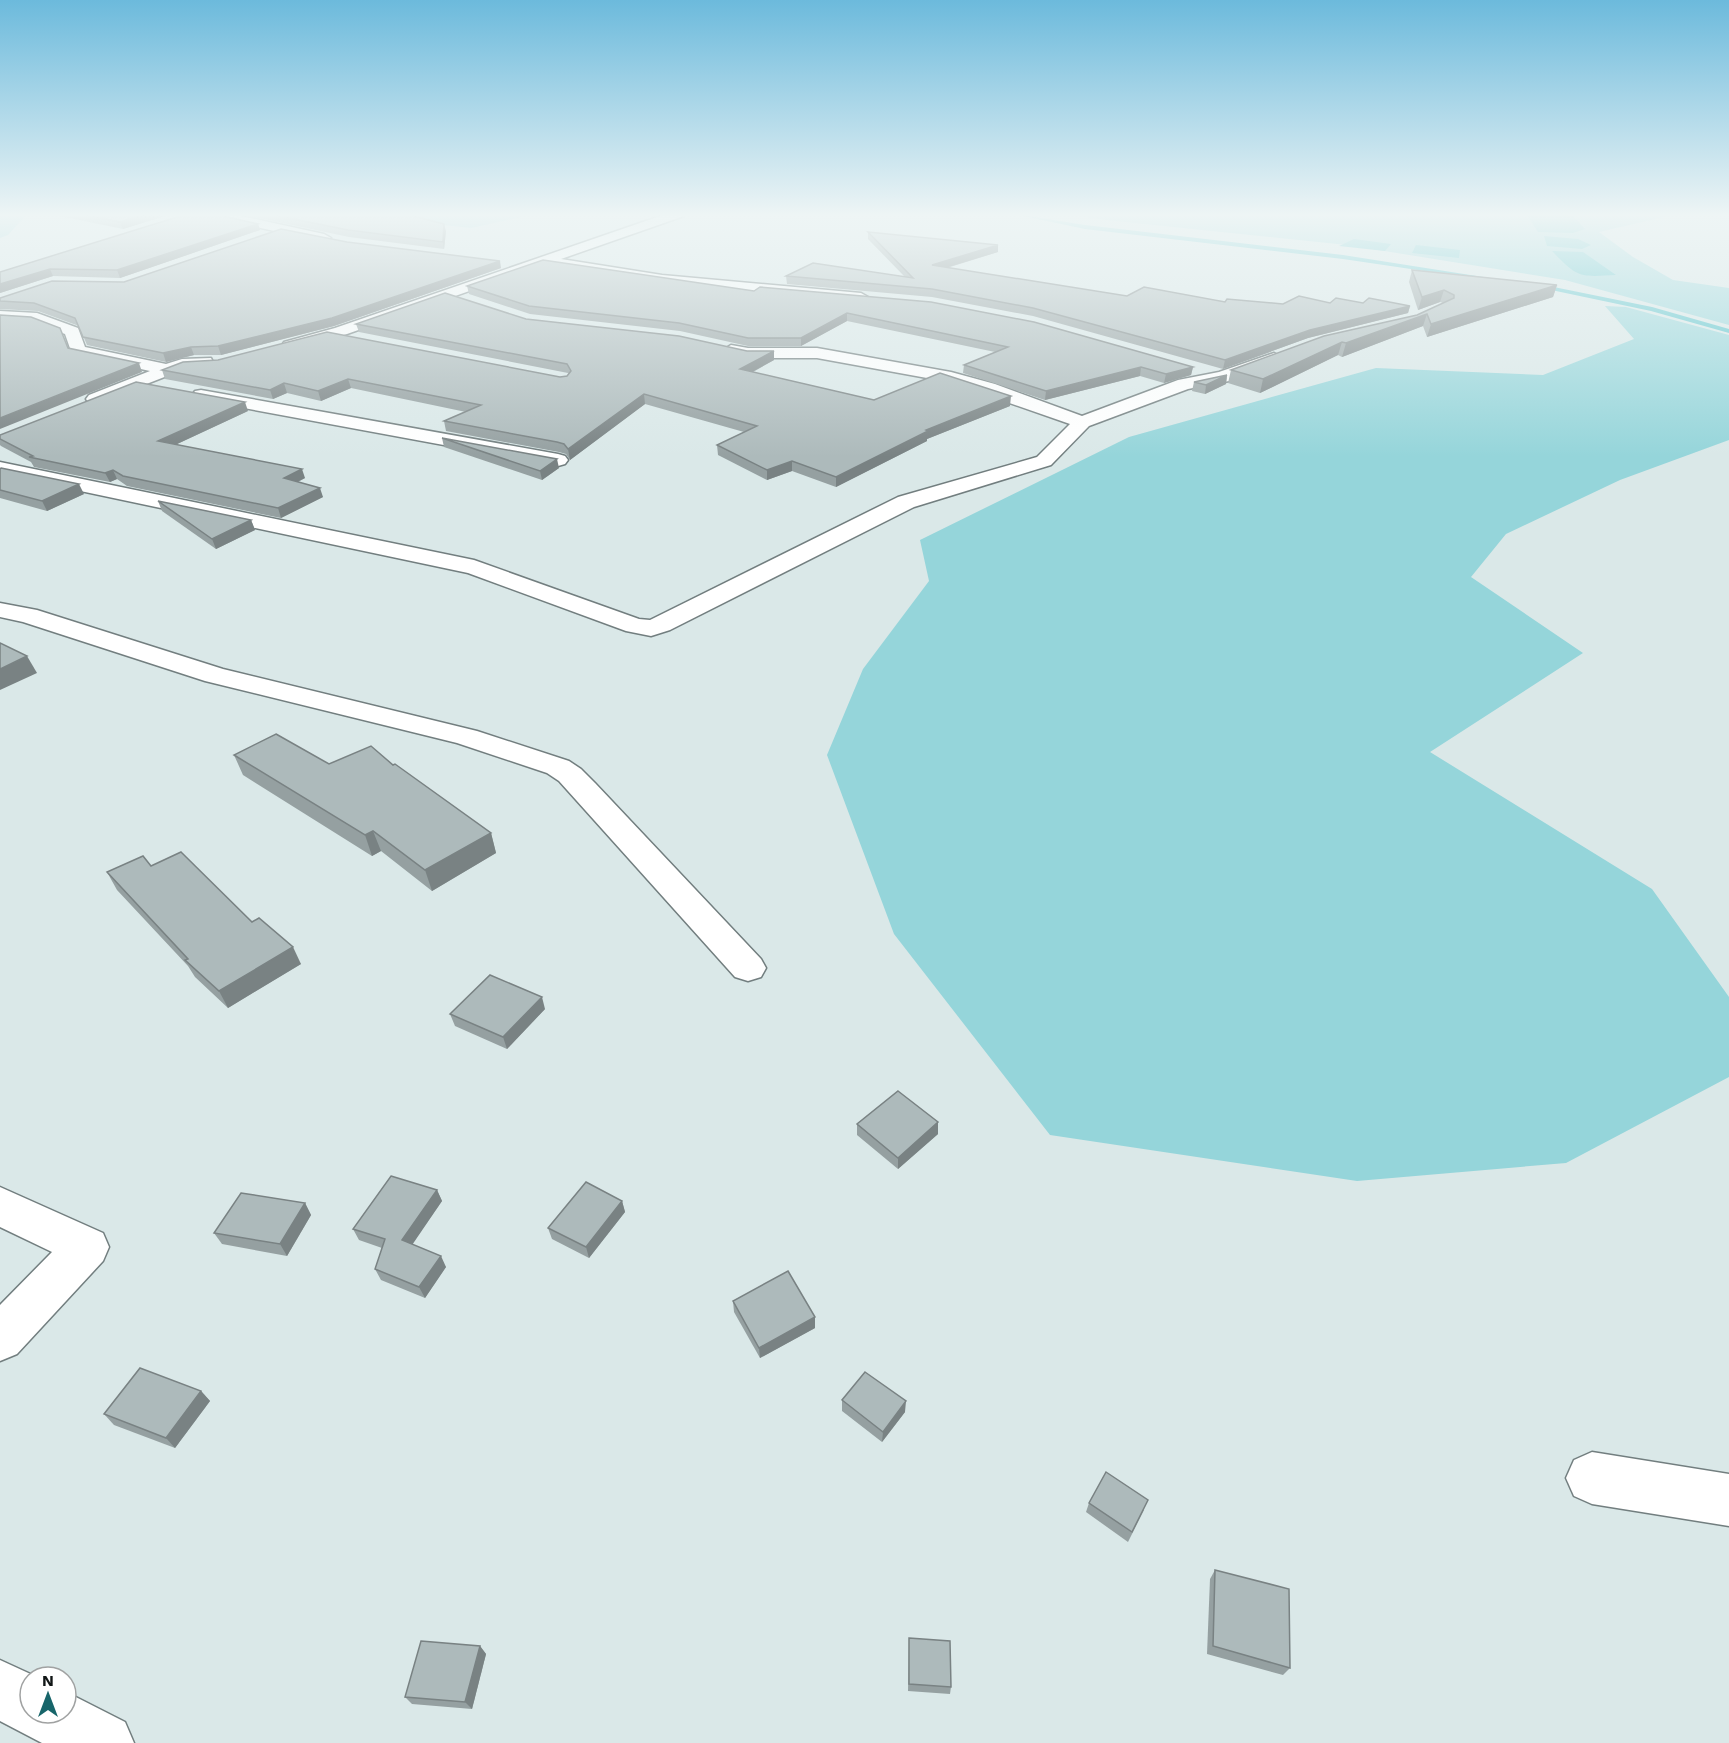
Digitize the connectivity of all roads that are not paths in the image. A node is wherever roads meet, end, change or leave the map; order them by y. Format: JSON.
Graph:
{"nodes":[{"id":1,"x":446,"y":294,"type":"edge"},
{"id":2,"x":448,"y":294,"type":"edge"},
{"id":3,"x":832,"y":294,"type":"edge"},
{"id":4,"x":873,"y":298,"type":"edge"},
{"id":5,"x":478,"y":304,"type":"edge"},
{"id":6,"x":0,"y":316,"type":"edge"},
{"id":7,"x":329,"y":334,"type":"junction"},
{"id":8,"x":362,"y":340,"type":"edge"},
{"id":9,"x":711,"y":345,"type":"edge"},
{"id":10,"x":275,"y":348,"type":"edge"},
{"id":11,"x":1295,"y":351,"type":"edge"},
{"id":12,"x":221,"y":363,"type":"edge"},
{"id":13,"x":1192,"y":368,"type":"edge"},
{"id":14,"x":169,"y":370,"type":"junction"},
{"id":15,"x":1223,"y":376,"type":"junction"},
{"id":16,"x":137,"y":382,"type":"junction"},
{"id":17,"x":84,"y":404,"type":"edge"},
{"id":18,"x":1082,"y":422,"type":"junction"},
{"id":19,"x":558,"y":460,"type":"edge"},
{"id":20,"x":0,"y":468,"type":"edge"},
{"id":21,"x":0,"y":610,"type":"edge"},
{"id":22,"x":748,"y":968,"type":"dead end"},
{"id":23,"x":0,"y":1206,"type":"edge"},
{"id":24,"x":0,"y":1338,"type":"edge"},
{"id":25,"x":1592,"y":1478,"type":"dead end"},
{"id":26,"x":1729,"y":1500,"type":"edge"},
{"id":27,"x":0,"y":1689,"type":"edge"},
{"id":28,"x":18,"y":1699,"type":"edge"},
{"id":29,"x":69,"y":1725,"type":"edge"},
{"id":30,"x":104,"y":1743,"type":"edge"}],
"edges":[{"from":1,"to":7,"type":"street"},
{"from":2,"to":5,"type":"street"},
{"from":3,"to":4,"type":"street"},
{"from":6,"to":14,"type":"street"},
{"from":7,"to":8,"type":"street"},
{"from":7,"to":10,"type":"street"},
{"from":9,"to":18,"type":"street"},
{"from":11,"to":15,"type":"street"},
{"from":12,"to":14,"type":"street"},
{"from":13,"to":15,"type":"street"},
{"from":14,"to":16,"type":"street"},
{"from":15,"to":18,"type":"street"},
{"from":16,"to":17,"type":"street"},
{"from":16,"to":19,"type":"street"},
{"from":18,"to":20,"type":"street"},
{"from":21,"to":22,"type":"street"},
{"from":23,"to":24,"type":"street"},
{"from":25,"to":26,"type":"street"},
{"from":27,"to":28,"type":"street"},
{"from":29,"to":30,"type":"street"}]}
